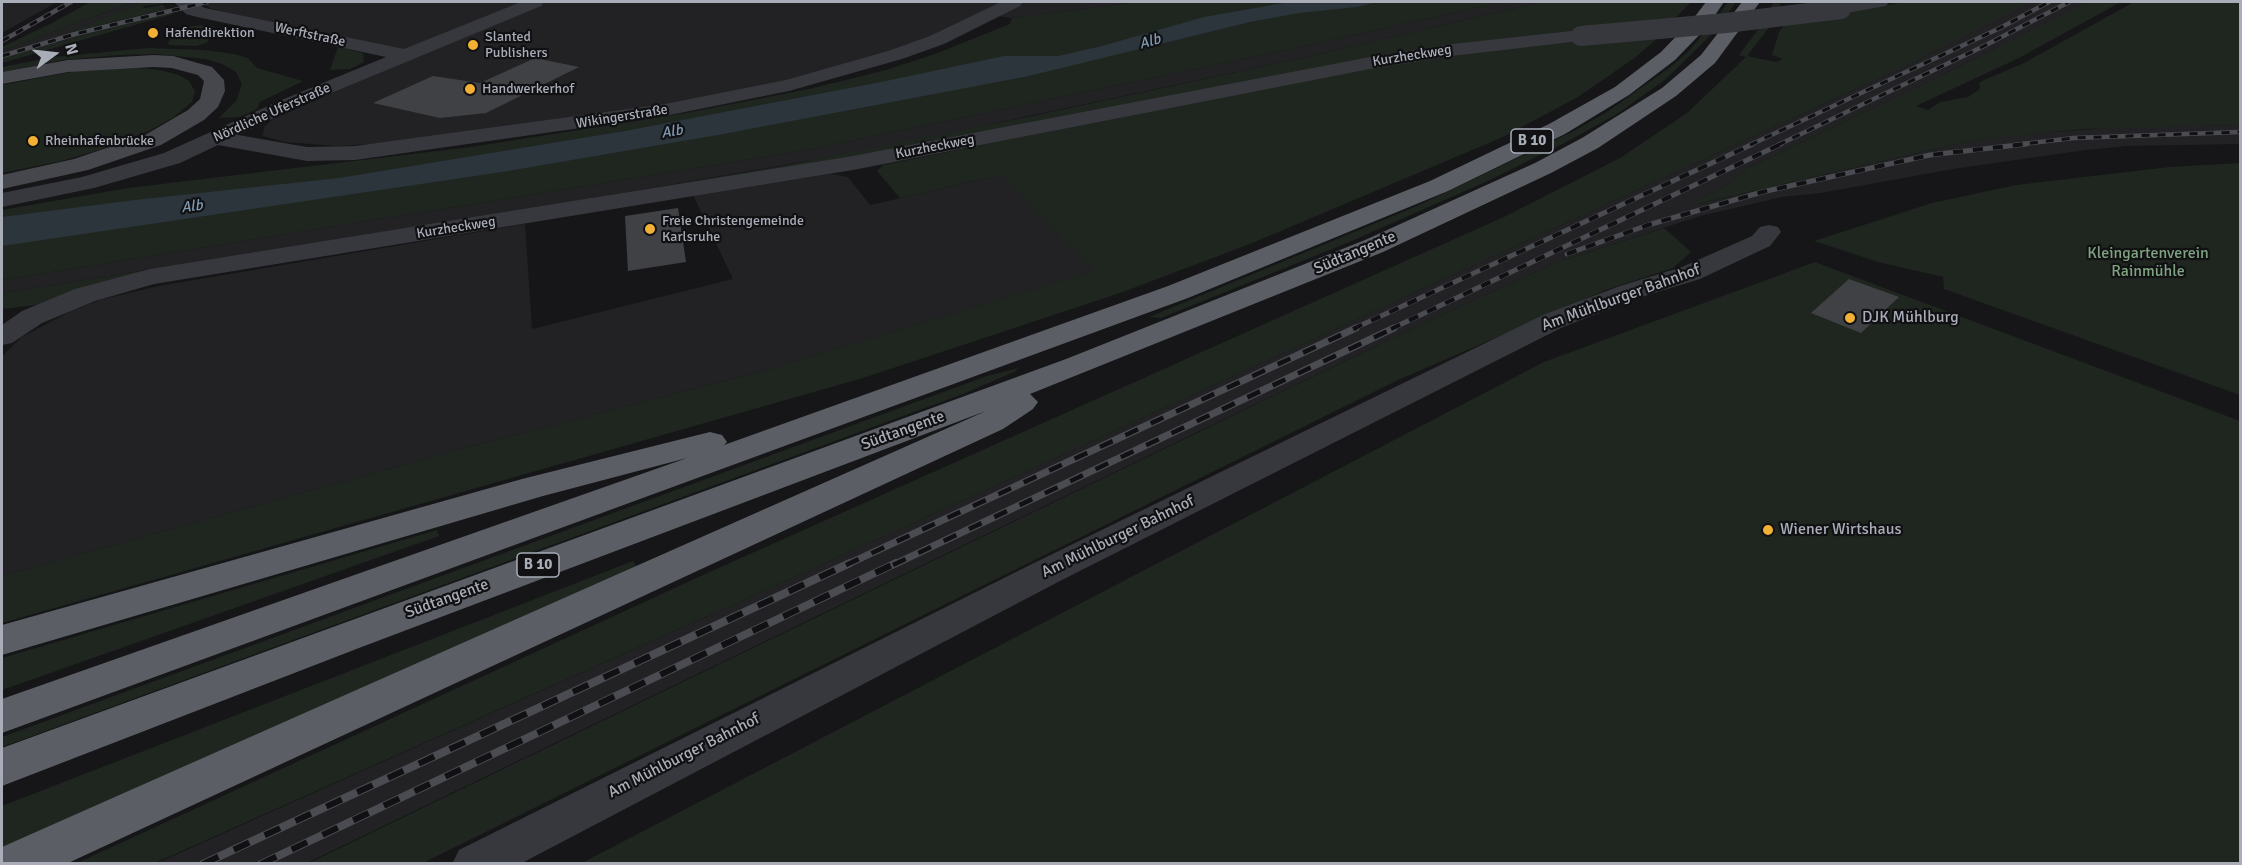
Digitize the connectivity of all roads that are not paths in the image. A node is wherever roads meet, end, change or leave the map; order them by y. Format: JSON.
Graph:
{"nodes":[{"id":1,"x":183,"y":2,"type":"edge"},
{"id":2,"x":536,"y":2,"type":"edge"},
{"id":3,"x":1014,"y":2,"type":"edge"},
{"id":4,"x":1715,"y":2,"type":"edge"},
{"id":5,"x":1751,"y":2,"type":"edge"},
{"id":6,"x":1880,"y":2,"type":"edge"},
{"id":7,"x":405,"y":55,"type":"junction"},
{"id":8,"x":2,"y":78,"type":"edge"},
{"id":9,"x":216,"y":138,"type":"junction"},
{"id":10,"x":2,"y":182,"type":"edge"},
{"id":11,"x":2,"y":200,"type":"edge"},
{"id":12,"x":1769,"y":232,"type":"dead end"},
{"id":13,"x":2,"y":337,"type":"edge"},
{"id":14,"x":1077,"y":366,"type":"junction"},
{"id":15,"x":904,"y":393,"type":"junction"},
{"id":16,"x":2,"y":640,"type":"edge"},
{"id":17,"x":2,"y":716,"type":"edge"},
{"id":18,"x":2,"y":767,"type":"edge"},
{"id":19,"x":15,"y":864,"type":"edge"},
{"id":20,"x":475,"y":864,"type":"edge"}],
"edges":[{"from":1,"to":7,"type":"street","name":"Werftstraße"},
{"from":2,"to":7,"type":"street","name":"Nördliche Uferstraße"},
{"from":3,"to":9,"type":"street","name":"Wikingerstraße"},
{"from":4,"to":15,"type":"highway","name":"Südtangente","number":"B 10"},
{"from":5,"to":14,"type":"highway","name":"Südtangente","number":"B 10"},
{"from":6,"to":13,"type":"street","name":"Kurzheckweg","bridge":true},
{"from":7,"to":9,"type":"street","name":"Nördliche Uferstraße"},
{"from":8,"to":10,"type":"main road"},
{"from":9,"to":11,"type":"street","name":"Nördliche Uferstraße"},
{"from":12,"to":20,"type":"street","name":"Am Mühlburger Bahnhof"},
{"from":14,"to":18,"type":"highway","name":"Südtangente","number":"B 10"},
{"from":14,"to":19,"type":"highway"},
{"from":15,"to":16,"type":"highway"},
{"from":15,"to":17,"type":"highway","name":"Südtangente","number":"B 10"}]}
